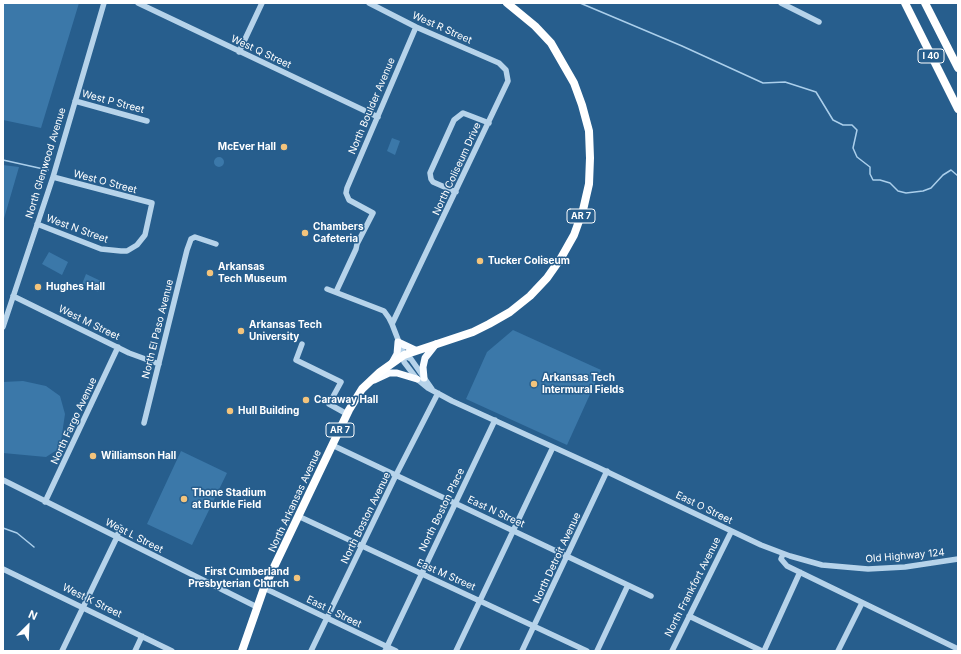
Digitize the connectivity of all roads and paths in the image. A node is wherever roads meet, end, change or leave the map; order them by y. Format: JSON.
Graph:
{"nodes":[{"id":1,"x":104,"y":3,"type":"edge"},
{"id":2,"x":138,"y":3,"type":"edge"},
{"id":3,"x":262,"y":3,"type":"edge"},
{"id":4,"x":369,"y":3,"type":"edge"},
{"id":5,"x":507,"y":3,"type":"edge"},
{"id":6,"x":783,"y":3,"type":"edge"},
{"id":7,"x":904,"y":3,"type":"edge"},
{"id":8,"x":925,"y":3,"type":"edge"},
{"id":9,"x":819,"y":22,"type":"dead end"},
{"id":10,"x":416,"y":27,"type":"junction"},
{"id":11,"x":239,"y":52,"type":"junction"},
{"id":12,"x":958,"y":68,"type":"edge"},
{"id":13,"x":506,"y":70,"type":"joint"},
{"id":14,"x":75,"y":101,"type":"junction"},
{"id":15,"x":958,"y":109,"type":"edge"},
{"id":16,"x":378,"y":117,"type":"junction"},
{"id":17,"x":147,"y":121,"type":"dead end"},
{"id":18,"x":489,"y":123,"type":"junction"},
{"id":19,"x":53,"y":177,"type":"junction"},
{"id":20,"x":456,"y":192,"type":"junction"},
{"id":21,"x":152,"y":203,"type":"joint"},
{"id":22,"x":37,"y":224,"type":"junction"},
{"id":23,"x":216,"y":244,"type":"dead end"},
{"id":24,"x":327,"y":289,"type":"dead end"},
{"id":25,"x":336,"y":292,"type":"junction"},
{"id":26,"x":13,"y":296,"type":"junction"},
{"id":27,"x":392,"y":324,"type":"junction"},
{"id":28,"x":3,"y":327,"type":"edge"},
{"id":29,"x":398,"y":342,"type":"junction"},
{"id":30,"x":439,"y":342,"type":"junction"},
{"id":31,"x":302,"y":344,"type":"dead end"},
{"id":32,"x":118,"y":347,"type":"junction"},
{"id":33,"x":415,"y":350,"type":"junction"},
{"id":34,"x":404,"y":355,"type":"junction"},
{"id":35,"x":392,"y":363,"type":"junction"},
{"id":36,"x":159,"y":364,"type":"junction"},
{"id":37,"x":421,"y":378,"type":"junction"},
{"id":38,"x":369,"y":382,"type":"junction"},
{"id":39,"x":438,"y":393,"type":"junction"},
{"id":40,"x":347,"y":414,"type":"junction"},
{"id":41,"x":495,"y":420,"type":"junction"},
{"id":42,"x":144,"y":423,"type":"dead end"},
{"id":43,"x":332,"y":445,"type":"junction"},
{"id":44,"x":553,"y":447,"type":"junction"},
{"id":45,"x":607,"y":471,"type":"junction"},
{"id":46,"x":396,"y":475,"type":"junction"},
{"id":47,"x":3,"y":480,"type":"edge"},
{"id":48,"x":45,"y":502,"type":"junction"},
{"id":49,"x":456,"y":504,"type":"junction"},
{"id":50,"x":298,"y":516,"type":"junction"},
{"id":51,"x":120,"y":527,"type":"dead end"},
{"id":52,"x":513,"y":531,"type":"junction"},
{"id":53,"x":731,"y":532,"type":"junction"},
{"id":54,"x":117,"y":538,"type":"junction"},
{"id":55,"x":362,"y":546,"type":"junction"},
{"id":56,"x":783,"y":554,"type":"junction"},
{"id":57,"x":568,"y":557,"type":"junction"},
{"id":58,"x":958,"y":559,"type":"edge"},
{"id":59,"x":3,"y":569,"type":"edge"},
{"id":60,"x":800,"y":572,"type":"junction"},
{"id":61,"x":422,"y":574,"type":"junction"},
{"id":62,"x":628,"y":585,"type":"junction"},
{"id":63,"x":264,"y":588,"type":"junction"},
{"id":64,"x":651,"y":596,"type":"dead end"},
{"id":65,"x":480,"y":600,"type":"junction"},
{"id":66,"x":862,"y":603,"type":"junction"},
{"id":67,"x":83,"y":607,"type":"junction"},
{"id":68,"x":257,"y":607,"type":"junction"},
{"id":69,"x":689,"y":616,"type":"junction"},
{"id":70,"x":327,"y":618,"type":"junction"},
{"id":71,"x":534,"y":626,"type":"junction"},
{"id":72,"x":142,"y":636,"type":"junction"},
{"id":73,"x":386,"y":649,"type":"edge"},
{"id":74,"x":958,"y":649,"type":"edge"},
{"id":75,"x":62,"y":651,"type":"edge"},
{"id":76,"x":135,"y":651,"type":"edge"},
{"id":77,"x":172,"y":651,"type":"edge"},
{"id":78,"x":242,"y":651,"type":"edge"},
{"id":79,"x":311,"y":651,"type":"edge"},
{"id":80,"x":396,"y":651,"type":"edge"},
{"id":81,"x":456,"y":651,"type":"edge"},
{"id":82,"x":522,"y":651,"type":"edge"},
{"id":83,"x":587,"y":651,"type":"edge"},
{"id":84,"x":597,"y":651,"type":"edge"},
{"id":85,"x":672,"y":651,"type":"edge"},
{"id":86,"x":763,"y":651,"type":"edge"},
{"id":87,"x":838,"y":651,"type":"edge"}],
"edges":[{"from":1,"to":14,"type":"street","name":"North Glenwood Avenue"},
{"from":2,"to":11,"type":"street","name":"West Q Street"},
{"from":3,"to":11,"type":"street"},
{"from":4,"to":10,"type":"street","name":"West R Street"},
{"from":5,"to":30,"type":"highway","name":"North Arkansas Avenue","number":"AR 7"},
{"from":6,"to":9,"type":"street"},
{"from":7,"to":15,"type":"highway","number":"I 40"},
{"from":8,"to":12,"type":"highway","number":"I 40"},
{"from":10,"to":13,"type":"street","name":"West R Street"},
{"from":10,"to":16,"type":"street","name":"North Boulder Avenue"},
{"from":11,"to":16,"type":"street","name":"West Q Street"},
{"from":13,"to":18,"type":"street","name":"North Coliseum Drive"},
{"from":14,"to":17,"type":"street","name":"West P Street"},
{"from":14,"to":19,"type":"street","name":"North Glenwood Avenue"},
{"from":16,"to":25,"type":"street","name":"North Boulder Avenue"},
{"from":18,"to":20,"type":"street","name":"North Coliseum Drive"},
{"from":18,"to":20,"type":"street"},
{"from":19,"to":21,"type":"street","name":"West O Street"},
{"from":19,"to":22,"type":"street","name":"North Glenwood Avenue"},
{"from":20,"to":27,"type":"street","name":"North Coliseum Drive"},
{"from":21,"to":22,"type":"street","name":"West N Street"},
{"from":22,"to":26,"type":"street","name":"North Glenwood Avenue"},
{"from":23,"to":36,"type":"street","name":"North El Paso Avenue"},
{"from":24,"to":25,"type":"street"},
{"from":25,"to":27,"type":"street"},
{"from":26,"to":28,"type":"street","name":"North Glenwood Avenue"},
{"from":26,"to":32,"type":"street","name":"West M Street"},
{"from":27,"to":29,"type":"street","name":"East O Street"},
{"from":29,"to":33,"type":"main road"},
{"from":29,"to":34,"type":"street","name":"East O Street"},
{"from":29,"to":35,"type":"main road"},
{"from":30,"to":33,"type":"highway","name":"North Arkansas Avenue","number":"AR 7"},
{"from":30,"to":37,"type":"main road"},
{"from":31,"to":40,"type":"street"},
{"from":32,"to":36,"type":"street","name":"West M Street"},
{"from":32,"to":48,"type":"street","name":"North Fargo Avenue"},
{"from":33,"to":34,"type":"highway","name":"North Arkansas Avenue","number":"AR 7"},
{"from":34,"to":35,"type":"highway","name":"North Arkansas Avenue","number":"AR 7"},
{"from":34,"to":37,"type":"street","name":"East O Street"},
{"from":35,"to":38,"type":"highway","name":"North Arkansas Avenue","number":"AR 7"},
{"from":36,"to":42,"type":"street","name":"North El Paso Avenue"},
{"from":37,"to":38,"type":"main road"},
{"from":37,"to":39,"type":"street","name":"East O Street"},
{"from":38,"to":40,"type":"highway","name":"North Arkansas Avenue","number":"AR 7"},
{"from":39,"to":41,"type":"street","name":"East O Street"},
{"from":39,"to":46,"type":"street","name":"North Boston Avenue"},
{"from":40,"to":43,"type":"highway","name":"North Arkansas Avenue","number":"AR 7"},
{"from":41,"to":44,"type":"street","name":"East O Street"},
{"from":41,"to":49,"type":"street","name":"North Boston Place"},
{"from":43,"to":46,"type":"street","name":"East N Street"},
{"from":43,"to":50,"type":"highway","name":"North Arkansas Avenue","number":"AR 7"},
{"from":44,"to":45,"type":"street","name":"East O Street"},
{"from":44,"to":52,"type":"street"},
{"from":45,"to":53,"type":"street","name":"East O Street"},
{"from":45,"to":57,"type":"street","name":"North Detroit Avenue"},
{"from":46,"to":49,"type":"street","name":"East N Street"},
{"from":46,"to":55,"type":"street","name":"North Boston Avenue"},
{"from":47,"to":48,"type":"street","name":"West L Street"},
{"from":48,"to":54,"type":"street","name":"West L Street"},
{"from":49,"to":52,"type":"street","name":"East N Street"},
{"from":49,"to":61,"type":"street","name":"North Boston Place"},
{"from":50,"to":55,"type":"street","name":"East M Street"},
{"from":50,"to":63,"type":"highway","name":"North Arkansas Avenue","number":"AR 7"},
{"from":51,"to":54,"type":"street"},
{"from":52,"to":57,"type":"street","name":"East N Street"},
{"from":52,"to":65,"type":"street"},
{"from":53,"to":56,"type":"street","name":"East O Street"},
{"from":53,"to":69,"type":"street","name":"North Frankfort Avenue"},
{"from":54,"to":67,"type":"street"},
{"from":54,"to":68,"type":"street","name":"West L Street"},
{"from":55,"to":61,"type":"street","name":"East M Street"},
{"from":55,"to":70,"type":"street","name":"North Boston Avenue"},
{"from":56,"to":58,"type":"street","name":"Old Highway 124"},
{"from":56,"to":60,"type":"street"},
{"from":57,"to":62,"type":"street","name":"East N Street"},
{"from":57,"to":71,"type":"street","name":"North Detroit Avenue"},
{"from":59,"to":67,"type":"street","name":"West K Street"},
{"from":60,"to":66,"type":"street"},
{"from":60,"to":86,"type":"street"},
{"from":61,"to":65,"type":"street","name":"East M Street"},
{"from":61,"to":73,"type":"street","name":"North Boston Place"},
{"from":62,"to":64,"type":"street","name":"East N Street"},
{"from":62,"to":84,"type":"street"},
{"from":63,"to":68,"type":"highway","name":"North Arkansas Avenue","number":"AR 7"},
{"from":63,"to":70,"type":"street","name":"East L Street"},
{"from":65,"to":71,"type":"street","name":"East M Street"},
{"from":65,"to":81,"type":"street"},
{"from":66,"to":74,"type":"street"},
{"from":66,"to":87,"type":"street"},
{"from":67,"to":72,"type":"street","name":"West K Street"},
{"from":67,"to":75,"type":"street"},
{"from":68,"to":78,"type":"highway","name":"North Arkansas Avenue","number":"AR 7"},
{"from":69,"to":85,"type":"street","name":"North Frankfort Avenue"},
{"from":69,"to":86,"type":"street"},
{"from":70,"to":73,"type":"street","name":"East L Street"},
{"from":70,"to":79,"type":"street","name":"North Boston Avenue"},
{"from":71,"to":82,"type":"street","name":"North Detroit Avenue"},
{"from":71,"to":83,"type":"street","name":"East M Street"},
{"from":72,"to":76,"type":"street"},
{"from":72,"to":77,"type":"street","name":"West K Street"},
{"from":73,"to":80,"type":"street","name":"East L Street"}]}
